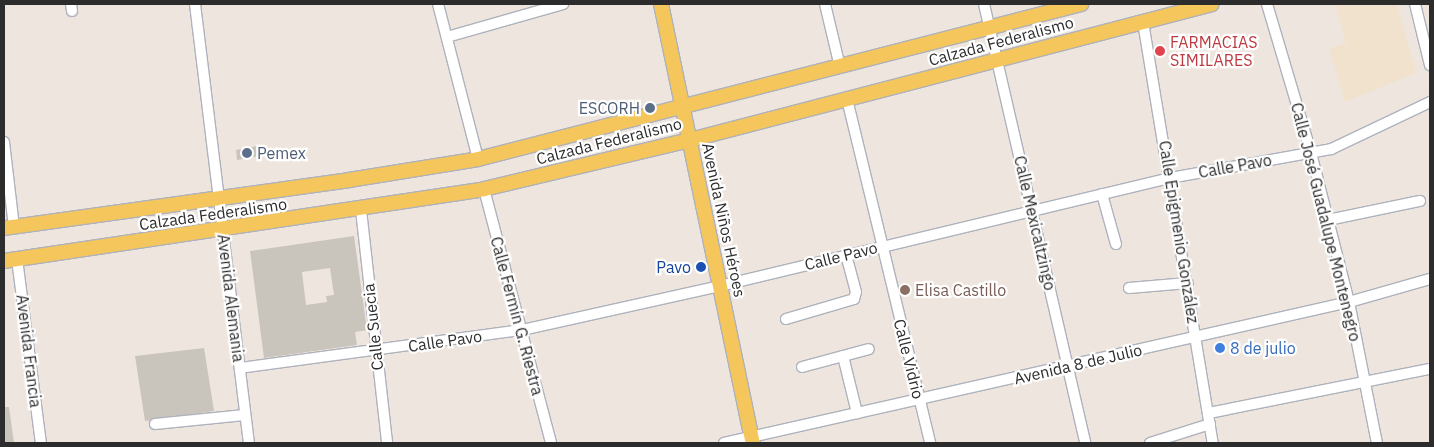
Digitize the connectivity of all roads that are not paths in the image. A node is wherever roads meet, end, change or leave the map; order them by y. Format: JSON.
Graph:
{"nodes":[{"id":1,"x":195,"y":4,"type":"edge"},
{"id":2,"x":438,"y":4,"type":"edge"},
{"id":3,"x":563,"y":4,"type":"edge"},
{"id":4,"x":661,"y":4,"type":"edge"},
{"id":5,"x":825,"y":4,"type":"edge"},
{"id":6,"x":984,"y":4,"type":"edge"},
{"id":7,"x":1081,"y":4,"type":"edge"},
{"id":8,"x":1212,"y":4,"type":"edge"},
{"id":9,"x":1267,"y":4,"type":"edge"},
{"id":10,"x":1415,"y":4,"type":"edge"},
{"id":11,"x":1143,"y":22,"type":"junction"},
{"id":12,"x":989,"y":28,"type":"junction"},
{"id":13,"x":447,"y":37,"type":"junction"},
{"id":14,"x":997,"y":60,"type":"junction"},
{"id":15,"x":1430,"y":65,"type":"edge"},
{"id":16,"x":840,"y":67,"type":"junction"},
{"id":17,"x":847,"y":99,"type":"junction"},
{"id":18,"x":1430,"y":102,"type":"edge"},
{"id":19,"x":683,"y":107,"type":"junction"},
{"id":20,"x":690,"y":140,"type":"junction"},
{"id":21,"x":4,"y":142,"type":"edge"},
{"id":22,"x":1311,"y":153,"type":"junction"},
{"id":23,"x":478,"y":158,"type":"junction"},
{"id":24,"x":1170,"y":178,"type":"junction"},
{"id":25,"x":484,"y":189,"type":"junction"},
{"id":26,"x":1102,"y":194,"type":"junction"},
{"id":27,"x":218,"y":198,"type":"junction"},
{"id":28,"x":1420,"y":201,"type":"dead end"},
{"id":29,"x":361,"y":210,"type":"junction"},
{"id":30,"x":1033,"y":211,"type":"junction"},
{"id":31,"x":1328,"y":220,"type":"junction"},
{"id":32,"x":9,"y":227,"type":"edge"},
{"id":33,"x":222,"y":227,"type":"junction"},
{"id":34,"x":1116,"y":244,"type":"dead end"},
{"id":35,"x":882,"y":246,"type":"junction"},
{"id":36,"x":846,"y":255,"type":"junction"},
{"id":37,"x":11,"y":260,"type":"edge"},
{"id":38,"x":1430,"y":279,"type":"edge"},
{"id":39,"x":1188,"y":283,"type":"junction"},
{"id":40,"x":720,"y":286,"type":"junction"},
{"id":41,"x":1129,"y":288,"type":"dead end"},
{"id":42,"x":1349,"y":302,"type":"junction"},
{"id":43,"x":786,"y":318,"type":"dead end"},
{"id":44,"x":522,"y":330,"type":"junction"},
{"id":45,"x":1196,"y":336,"type":"junction"},
{"id":46,"x":869,"y":349,"type":"dead end"},
{"id":47,"x":375,"y":350,"type":"junction"},
{"id":48,"x":843,"y":356,"type":"junction"},
{"id":49,"x":1068,"y":366,"type":"junction"},
{"id":50,"x":802,"y":367,"type":"dead end"},
{"id":51,"x":240,"y":368,"type":"junction"},
{"id":52,"x":1430,"y":369,"type":"edge"},
{"id":53,"x":1365,"y":380,"type":"junction"},
{"id":54,"x":919,"y":399,"type":"junction"},
{"id":55,"x":857,"y":413,"type":"junction"},
{"id":56,"x":1209,"y":413,"type":"junction"},
{"id":57,"x":245,"y":415,"type":"junction"},
{"id":58,"x":155,"y":424,"type":"dead end"},
{"id":59,"x":1210,"y":424,"type":"junction"},
{"id":60,"x":752,"y":440,"type":"edge"},
{"id":61,"x":41,"y":443,"type":"edge"},
{"id":62,"x":249,"y":443,"type":"edge"},
{"id":63,"x":387,"y":443,"type":"edge"},
{"id":64,"x":551,"y":443,"type":"edge"},
{"id":65,"x":724,"y":443,"type":"edge"},
{"id":66,"x":930,"y":443,"type":"edge"},
{"id":67,"x":1085,"y":443,"type":"edge"},
{"id":68,"x":1150,"y":443,"type":"edge"},
{"id":69,"x":1213,"y":443,"type":"edge"},
{"id":70,"x":1377,"y":443,"type":"edge"}],
"edges":[{"from":1,"to":27,"type":"street","name":"Avenida Alemania"},
{"from":2,"to":13,"type":"street"},
{"from":3,"to":13,"type":"street"},
{"from":4,"to":19,"type":"main road","name":"Avenida Niños Héroes"},
{"from":5,"to":16,"type":"street"},
{"from":6,"to":12,"type":"street","name":"Calle Mexicaltzingo"},
{"from":7,"to":12,"type":"main road","name":"Calzada Federalismo"},
{"from":8,"to":11,"type":"main road","name":"Calzada Federalismo"},
{"from":9,"to":22,"type":"street","name":"Calle José Guadalupe Montenegro"},
{"from":10,"to":15,"type":"street"},
{"from":11,"to":14,"type":"main road","name":"Calzada Federalismo"},
{"from":11,"to":24,"type":"street","name":"Calle Epigmenio González"},
{"from":12,"to":14,"type":"street","name":"Calle Mexicaltzingo"},
{"from":12,"to":16,"type":"main road","name":"Calzada Federalismo"},
{"from":13,"to":23,"type":"street"},
{"from":14,"to":17,"type":"main road","name":"Calzada Federalismo"},
{"from":14,"to":30,"type":"street","name":"Calle Mexicaltzingo"},
{"from":16,"to":19,"type":"main road","name":"Calzada Federalismo"},
{"from":17,"to":20,"type":"main road","name":"Calzada Federalismo"},
{"from":17,"to":35,"type":"street","name":"Calle Vidrio"},
{"from":18,"to":22,"type":"street","name":"Calle Pavo"},
{"from":19,"to":20,"type":"main road","name":"Avenida Niños Héroes"},
{"from":19,"to":23,"type":"main road","name":"Calzada Federalismo"},
{"from":20,"to":25,"type":"main road","name":"Calzada Federalismo"},
{"from":20,"to":40,"type":"main road","name":"Avenida Niños Héroes"},
{"from":21,"to":32,"type":"street"},
{"from":22,"to":24,"type":"street","name":"Calle Pavo"},
{"from":22,"to":31,"type":"street","name":"Calle José Guadalupe Montenegro"},
{"from":23,"to":27,"type":"main road","name":"Calzada Federalismo"},
{"from":24,"to":26,"type":"street","name":"Calle Pavo"},
{"from":24,"to":39,"type":"street","name":"Calle Epigmenio González"},
{"from":25,"to":29,"type":"main road","name":"Calzada Federalismo"},
{"from":25,"to":44,"type":"street","name":"Calle Fermín G. Riestra"},
{"from":26,"to":30,"type":"street","name":"Calle Pavo"},
{"from":26,"to":34,"type":"street"},
{"from":27,"to":32,"type":"main road","name":"Calzada Federalismo"},
{"from":27,"to":33,"type":"street","name":"Avenida Alemania"},
{"from":28,"to":31,"type":"street"},
{"from":29,"to":33,"type":"main road","name":"Calzada Federalismo"},
{"from":29,"to":47,"type":"street","name":"Calle Suecia"},
{"from":30,"to":35,"type":"street","name":"Calle Pavo"},
{"from":30,"to":49,"type":"street","name":"Calle Mexicaltzingo"},
{"from":31,"to":42,"type":"street","name":"Calle José Guadalupe Montenegro"},
{"from":33,"to":37,"type":"main road","name":"Calzada Federalismo"},
{"from":33,"to":51,"type":"street","name":"Avenida Alemania"},
{"from":35,"to":36,"type":"street","name":"Calle Pavo"},
{"from":35,"to":54,"type":"street","name":"Calle Vidrio"},
{"from":36,"to":40,"type":"street","name":"Calle Pavo"},
{"from":36,"to":43,"type":"street"},
{"from":37,"to":61,"type":"street","name":"Avenida Francia"},
{"from":38,"to":42,"type":"street","name":"Avenida 8 de Julio"},
{"from":39,"to":41,"type":"street"},
{"from":39,"to":45,"type":"street","name":"Calle Epigmenio González"},
{"from":40,"to":44,"type":"street","name":"Calle Pavo"},
{"from":40,"to":60,"type":"main road","name":"Avenida Niños Héroes"},
{"from":42,"to":45,"type":"street","name":"Avenida 8 de Julio"},
{"from":42,"to":53,"type":"street","name":"Calle José Guadalupe Montenegro"},
{"from":44,"to":47,"type":"street","name":"Calle Pavo"},
{"from":44,"to":64,"type":"street","name":"Calle Fermín G. Riestra"},
{"from":45,"to":49,"type":"street","name":"Avenida 8 de Julio"},
{"from":45,"to":56,"type":"street","name":"Calle Epigmenio González"},
{"from":46,"to":48,"type":"street"},
{"from":47,"to":51,"type":"street","name":"Calle Pavo"},
{"from":47,"to":63,"type":"street","name":"Calle Suecia"},
{"from":48,"to":50,"type":"street"},
{"from":48,"to":55,"type":"street"},
{"from":49,"to":54,"type":"street","name":"Avenida 8 de Julio"},
{"from":49,"to":67,"type":"street","name":"Calle Mexicaltzingo"},
{"from":51,"to":57,"type":"street","name":"Avenida Alemania"},
{"from":52,"to":53,"type":"street"},
{"from":53,"to":56,"type":"street"},
{"from":53,"to":70,"type":"street","name":"Calle José Guadalupe Montenegro"},
{"from":54,"to":55,"type":"street","name":"Avenida 8 de Julio"},
{"from":54,"to":66,"type":"street","name":"Calle Vidrio"},
{"from":55,"to":60,"type":"street","name":"Avenida 8 de Julio"},
{"from":56,"to":59,"type":"street","name":"Calle Epigmenio González"},
{"from":57,"to":58,"type":"street"},
{"from":57,"to":62,"type":"street","name":"Avenida Alemania"},
{"from":59,"to":68,"type":"street"},
{"from":59,"to":69,"type":"street","name":"Calle Epigmenio González"},
{"from":60,"to":65,"type":"street","name":"Avenida 8 de Julio"}]}
